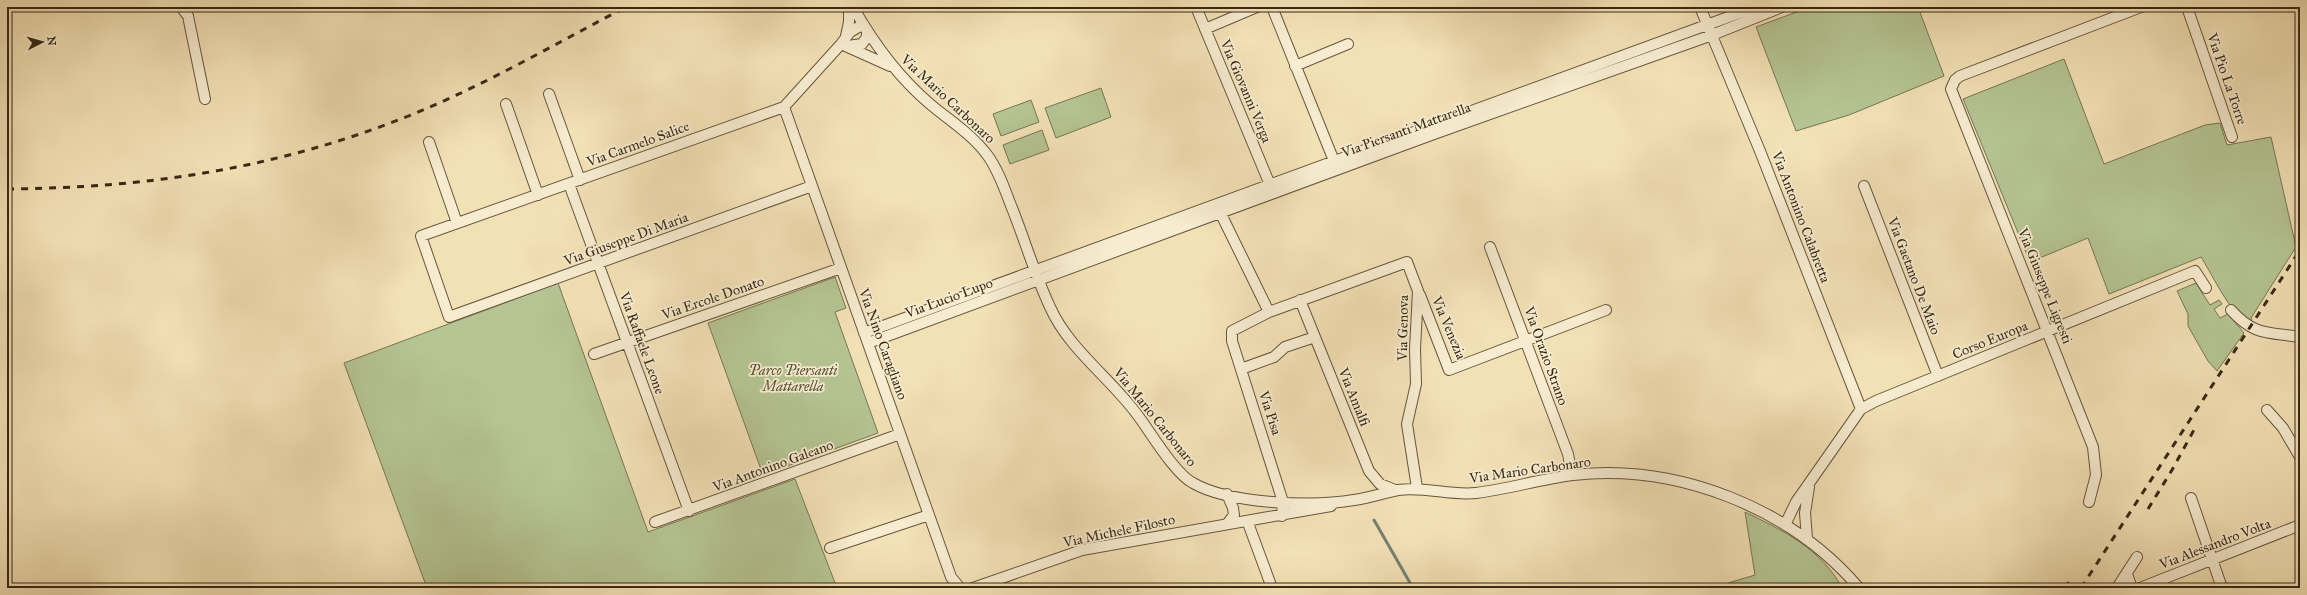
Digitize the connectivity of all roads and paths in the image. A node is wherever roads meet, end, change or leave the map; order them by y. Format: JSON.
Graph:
{"nodes":[{"id":1,"x":181,"y":7,"type":"edge"},
{"id":2,"x":849,"y":7,"type":"edge"},
{"id":3,"x":853,"y":7,"type":"edge"},
{"id":4,"x":1196,"y":7,"type":"edge"},
{"id":5,"x":1257,"y":7,"type":"edge"},
{"id":6,"x":1272,"y":7,"type":"edge"},
{"id":7,"x":1700,"y":7,"type":"edge"},
{"id":8,"x":1756,"y":7,"type":"edge"},
{"id":9,"x":1782,"y":7,"type":"edge"},
{"id":10,"x":2141,"y":7,"type":"edge"},
{"id":11,"x":2187,"y":7,"type":"edge"},
{"id":12,"x":1708,"y":24,"type":"junction"},
{"id":13,"x":866,"y":29,"type":"junction"},
{"id":14,"x":1205,"y":29,"type":"junction"},
{"id":15,"x":1712,"y":35,"type":"junction"},
{"id":16,"x":844,"y":42,"type":"junction"},
{"id":17,"x":1348,"y":44,"type":"dead end"},
{"id":18,"x":1296,"y":66,"type":"junction"},
{"id":19,"x":892,"y":67,"type":"junction"},
{"id":20,"x":549,"y":94,"type":"dead end"},
{"id":21,"x":205,"y":99,"type":"dead end"},
{"id":22,"x":506,"y":104,"type":"dead end"},
{"id":23,"x":784,"y":107,"type":"junction"},
{"id":24,"x":2232,"y":137,"type":"dead end"},
{"id":25,"x":429,"y":142,"type":"dead end"},
{"id":26,"x":1334,"y":161,"type":"junction"},
{"id":27,"x":1318,"y":178,"type":"junction"},
{"id":28,"x":580,"y":180,"type":"junction"},
{"id":29,"x":569,"y":184,"type":"junction"},
{"id":30,"x":812,"y":186,"type":"junction"},
{"id":31,"x":1864,"y":186,"type":"dead end"},
{"id":32,"x":1272,"y":190,"type":"junction"},
{"id":33,"x":538,"y":195,"type":"junction"},
{"id":34,"x":1219,"y":209,"type":"junction"},
{"id":35,"x":457,"y":223,"type":"junction"},
{"id":36,"x":1490,"y":247,"type":"dead end"},
{"id":37,"x":598,"y":264,"type":"junction"},
{"id":38,"x":841,"y":268,"type":"junction"},
{"id":39,"x":1038,"y":275,"type":"junction"},
{"id":40,"x":2206,"y":288,"type":"dead end"},
{"id":41,"x":1418,"y":291,"type":"junction"},
{"id":42,"x":1300,"y":300,"type":"junction"},
{"id":43,"x":1606,"y":310,"type":"dead end"},
{"id":44,"x":2231,"y":310,"type":"dead end"},
{"id":45,"x":1269,"y":312,"type":"junction"},
{"id":46,"x":449,"y":317,"type":"joint"},
{"id":47,"x":1232,"y":331,"type":"joint"},
{"id":48,"x":2049,"y":332,"type":"junction"},
{"id":49,"x":864,"y":333,"type":"junction"},
{"id":50,"x":1315,"y":336,"type":"junction"},
{"id":51,"x":2300,"y":337,"type":"edge"},
{"id":52,"x":1526,"y":340,"type":"junction"},
{"id":53,"x":627,"y":343,"type":"junction"},
{"id":54,"x":868,"y":343,"type":"junction"},
{"id":55,"x":594,"y":354,"type":"dead end"},
{"id":56,"x":1241,"y":369,"type":"junction"},
{"id":57,"x":1938,"y":376,"type":"junction"},
{"id":58,"x":1861,"y":409,"type":"junction"},
{"id":59,"x":2267,"y":410,"type":"dead end"},
{"id":60,"x":900,"y":434,"type":"junction"},
{"id":61,"x":2300,"y":457,"type":"edge"},
{"id":62,"x":1572,"y":475,"type":"junction"},
{"id":63,"x":1809,"y":485,"type":"junction"},
{"id":64,"x":1417,"y":488,"type":"junction"},
{"id":65,"x":1397,"y":490,"type":"junction"},
{"id":66,"x":1226,"y":494,"type":"junction"},
{"id":67,"x":2191,"y":498,"type":"dead end"},
{"id":68,"x":1352,"y":500,"type":"junction"},
{"id":69,"x":1283,"y":502,"type":"junction"},
{"id":70,"x":2089,"y":502,"type":"dead end"},
{"id":71,"x":689,"y":511,"type":"junction"},
{"id":72,"x":929,"y":515,"type":"junction"},
{"id":73,"x":1282,"y":516,"type":"junction"},
{"id":74,"x":655,"y":522,"type":"dead end"},
{"id":75,"x":1248,"y":523,"type":"junction"},
{"id":76,"x":1227,"y":524,"type":"junction"},
{"id":77,"x":1785,"y":525,"type":"junction"},
{"id":78,"x":2300,"y":525,"type":"edge"},
{"id":79,"x":1807,"y":538,"type":"junction"},
{"id":80,"x":830,"y":548,"type":"dead end"},
{"id":81,"x":2137,"y":557,"type":"dead end"},
{"id":82,"x":2212,"y":560,"type":"junction"},
{"id":83,"x":2127,"y":574,"type":"junction"},
{"id":84,"x":960,"y":588,"type":"edge"},
{"id":85,"x":972,"y":588,"type":"edge"},
{"id":86,"x":1272,"y":588,"type":"edge"},
{"id":87,"x":1859,"y":588,"type":"edge"},
{"id":88,"x":2117,"y":588,"type":"edge"},
{"id":89,"x":2132,"y":588,"type":"edge"},
{"id":90,"x":2140,"y":588,"type":"edge"},
{"id":91,"x":2222,"y":588,"type":"edge"}],
"edges":[{"from":1,"to":21,"type":"street"},
{"from":2,"to":16,"type":"street"},
{"from":3,"to":13,"type":"street","name":"Via Mario Carbonaro"},
{"from":4,"to":14,"type":"street","name":"Via Giovanni Verga"},
{"from":5,"to":14,"type":"street"},
{"from":6,"to":18,"type":"street"},
{"from":7,"to":12,"type":"street","name":"Via Antonino Calabretta"},
{"from":8,"to":12,"type":"street","name":"Via Piersanti Mattarella"},
{"from":9,"to":15,"type":"street","name":"Via Piersanti Mattarella"},
{"from":10,"to":48,"type":"street","name":"Via Giuseppe Ligresti"},
{"from":11,"to":24,"type":"street","name":"Via Pio La Torre"},
{"from":12,"to":15,"type":"street","name":"Via Antonino Calabretta"},
{"from":12,"to":26,"type":"street","name":"Via Piersanti Mattarella"},
{"from":13,"to":16,"type":"street"},
{"from":13,"to":16,"type":"street"},
{"from":13,"to":19,"type":"street","name":"Via Mario Carbonaro"},
{"from":14,"to":32,"type":"street","name":"Via Giovanni Verga"},
{"from":15,"to":27,"type":"street","name":"Via Piersanti Mattarella"},
{"from":15,"to":58,"type":"street","name":"Via Antonino Calabretta"},
{"from":16,"to":19,"type":"street"},
{"from":16,"to":23,"type":"street","name":"Via Carmelo Salice"},
{"from":17,"to":18,"type":"street"},
{"from":18,"to":26,"type":"street"},
{"from":19,"to":39,"type":"street","name":"Via Mario Carbonaro"},
{"from":20,"to":28,"type":"street"},
{"from":22,"to":33,"type":"street"},
{"from":23,"to":28,"type":"street","name":"Via Carmelo Salice"},
{"from":23,"to":30,"type":"street","name":"Via Nino Caragliano"},
{"from":25,"to":35,"type":"street"},
{"from":26,"to":27,"type":"street"},
{"from":26,"to":32,"type":"street","name":"Via Piersanti Mattarella"},
{"from":27,"to":32,"type":"street","name":"Via Piersanti Mattarella"},
{"from":28,"to":29,"type":"street","name":"Via Carmelo Salice"},
{"from":29,"to":33,"type":"street","name":"Via Carmelo Salice"},
{"from":29,"to":37,"type":"street","name":"Via Raffaele Leone"},
{"from":30,"to":37,"type":"street","name":"Via Giuseppe Di Maria"},
{"from":30,"to":38,"type":"street","name":"Via Nino Caragliano"},
{"from":31,"to":57,"type":"street","name":"Via Gaetano De Maio"},
{"from":32,"to":34,"type":"street","name":"Via Piersanti Mattarella"},
{"from":33,"to":35,"type":"street","name":"Via Carmelo Salice"},
{"from":34,"to":39,"type":"street","name":"Via Piersanti Mattarella"},
{"from":34,"to":45,"type":"street"},
{"from":35,"to":46,"type":"street","name":"Via Carmelo Salice"},
{"from":36,"to":52,"type":"street","name":"Via Orazio Strano"},
{"from":37,"to":46,"type":"street","name":"Via Giuseppe Di Maria"},
{"from":37,"to":53,"type":"street","name":"Via Raffaele Leone"},
{"from":38,"to":49,"type":"street","name":"Via Nino Caragliano"},
{"from":38,"to":53,"type":"street","name":"Via Ercole Donato"},
{"from":39,"to":49,"type":"street","name":"Via Lucio Lupo"},
{"from":39,"to":54,"type":"street","name":"Via Lucio Lupo"},
{"from":39,"to":66,"type":"street","name":"Via Mario Carbonaro"},
{"from":40,"to":48,"type":"street","name":"Corso Europa"},
{"from":41,"to":42,"type":"street","name":"Via Genova"},
{"from":41,"to":52,"type":"street","name":"Via Venezia"},
{"from":41,"to":64,"type":"street","name":"Via Genova"},
{"from":42,"to":45,"type":"street","name":"Via Genova"},
{"from":42,"to":50,"type":"street","name":"Via Amalfi"},
{"from":43,"to":52,"type":"street"},
{"from":44,"to":51,"type":"street"},
{"from":45,"to":47,"type":"street","name":"Via Genova"},
{"from":47,"to":56,"type":"street","name":"Via Pisa"},
{"from":48,"to":57,"type":"street","name":"Corso Europa"},
{"from":48,"to":70,"type":"street","name":"Via Giuseppe Ligresti"},
{"from":49,"to":54,"type":"street","name":"Via Nino Caragliano"},
{"from":50,"to":56,"type":"street"},
{"from":50,"to":65,"type":"street","name":"Via Amalfi"},
{"from":52,"to":62,"type":"street","name":"Via Orazio Strano"},
{"from":53,"to":55,"type":"street","name":"Via Ercole Donato"},
{"from":53,"to":71,"type":"street","name":"Via Raffaele Leone"},
{"from":54,"to":60,"type":"street","name":"Via Nino Caragliano"},
{"from":56,"to":69,"type":"street","name":"Via Pisa"},
{"from":57,"to":58,"type":"street","name":"Corso Europa"},
{"from":58,"to":63,"type":"street"},
{"from":59,"to":61,"type":"street"},
{"from":60,"to":71,"type":"street","name":"Via Antonino Galeano"},
{"from":60,"to":72,"type":"street","name":"Via Nino Caragliano"},
{"from":62,"to":64,"type":"street","name":"Via Mario Carbonaro"},
{"from":62,"to":77,"type":"street","name":"Via Mario Carbonaro"},
{"from":63,"to":77,"type":"street"},
{"from":63,"to":79,"type":"street"},
{"from":64,"to":65,"type":"street","name":"Via Mario Carbonaro"},
{"from":65,"to":68,"type":"street","name":"Via Mario Carbonaro"},
{"from":66,"to":69,"type":"street","name":"Via Mario Carbonaro"},
{"from":66,"to":76,"type":"street"},
{"from":67,"to":82,"type":"street"},
{"from":68,"to":69,"type":"street","name":"Via Mario Carbonaro"},
{"from":68,"to":73,"type":"street","name":"Via Michele Filosto"},
{"from":69,"to":73,"type":"street"},
{"from":71,"to":74,"type":"street","name":"Via Antonino Galeano"},
{"from":72,"to":80,"type":"street"},
{"from":72,"to":84,"type":"street","name":"Via Nino Caragliano"},
{"from":73,"to":75,"type":"street","name":"Via Michele Filosto"},
{"from":75,"to":76,"type":"street","name":"Via Michele Filosto"},
{"from":75,"to":86,"type":"street"},
{"from":76,"to":85,"type":"street","name":"Via Michele Filosto"},
{"from":77,"to":79,"type":"street","name":"Via Mario Carbonaro"},
{"from":78,"to":82,"type":"street","name":"Via Alessandro Volta"},
{"from":79,"to":87,"type":"street","name":"Via Mario Carbonaro"},
{"from":81,"to":83,"type":"street"},
{"from":82,"to":90,"type":"street","name":"Via Alessandro Volta"},
{"from":82,"to":91,"type":"street"},
{"from":83,"to":88,"type":"street"},
{"from":83,"to":89,"type":"street"}]}
